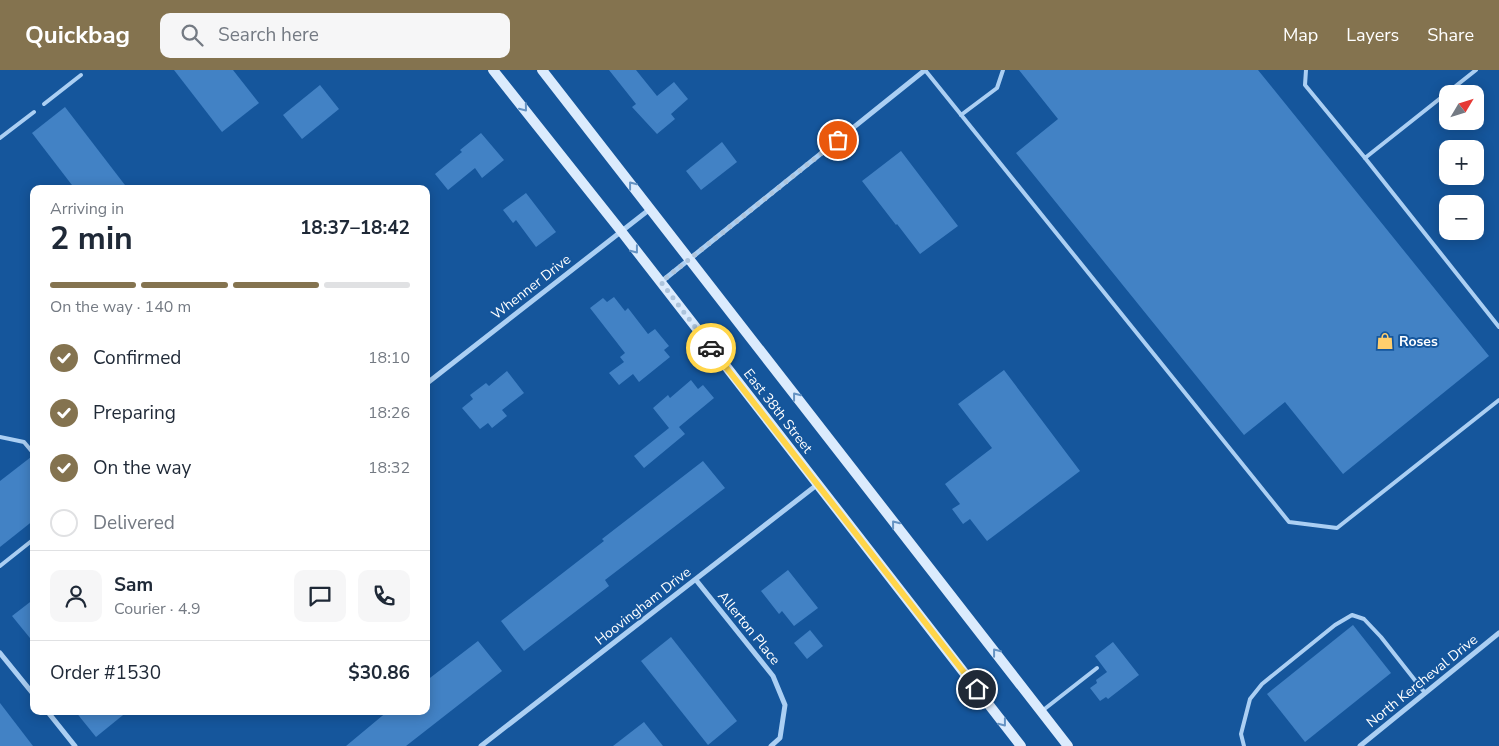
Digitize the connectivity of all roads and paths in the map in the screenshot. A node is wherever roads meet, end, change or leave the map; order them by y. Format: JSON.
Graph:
{"nodes":[{"id":1,"x":494,"y":70,"type":"edge"},
{"id":2,"x":542,"y":70,"type":"edge"},
{"id":3,"x":925,"y":70,"type":"edge"},
{"id":4,"x":1003,"y":70,"type":"edge"},
{"id":5,"x":1306,"y":70,"type":"edge"},
{"id":6,"x":1476,"y":70,"type":"edge"},
{"id":7,"x":80,"y":76,"type":"dead end"},
{"id":8,"x":44,"y":104,"type":"dead end"},
{"id":9,"x":34,"y":112,"type":"dead end"},
{"id":10,"x":961,"y":115,"type":"junction"},
{"id":11,"x":0,"y":138,"type":"edge"},
{"id":12,"x":1365,"y":158,"type":"junction"},
{"id":13,"x":650,"y":209,"type":"junction"},
{"id":14,"x":621,"y":231,"type":"junction"},
{"id":15,"x":690,"y":259,"type":"junction"},
{"id":16,"x":661,"y":282,"type":"junction"},
{"id":17,"x":1499,"y":327,"type":"edge"},
{"id":18,"x":430,"y":381,"type":"edge"},
{"id":19,"x":1499,"y":400,"type":"edge"},
{"id":20,"x":0,"y":437,"type":"edge"},
{"id":21,"x":30,"y":449,"type":"edge"},
{"id":22,"x":818,"y":484,"type":"junction"},
{"id":23,"x":30,"y":543,"type":"edge"},
{"id":24,"x":0,"y":566,"type":"edge"},
{"id":25,"x":696,"y":580,"type":"junction"},
{"id":26,"x":1499,"y":633,"type":"edge"},
{"id":27,"x":0,"y":653,"type":"edge"},
{"id":28,"x":1097,"y":668,"type":"dead end"},
{"id":29,"x":30,"y":690,"type":"edge"},
{"id":30,"x":1424,"y":694,"type":"junction"},
{"id":31,"x":1042,"y":711,"type":"junction"},
{"id":32,"x":50,"y":715,"type":"edge"},
{"id":33,"x":74,"y":746,"type":"edge"},
{"id":34,"x":481,"y":746,"type":"edge"},
{"id":35,"x":771,"y":746,"type":"edge"},
{"id":36,"x":1021,"y":746,"type":"edge"},
{"id":37,"x":1068,"y":746,"type":"edge"},
{"id":38,"x":1244,"y":746,"type":"edge"},
{"id":39,"x":1360,"y":746,"type":"edge"}],
"edges":[{"from":1,"to":14,"type":"main road","name":"East 38th Street","one_way":true},
{"from":13,"to":2,"type":"main road","name":"East 38th Street","one_way":true},
{"from":3,"to":10,"type":"lane"},
{"from":3,"to":15,"type":"street"},
{"from":4,"to":10,"type":"lane"},
{"from":5,"to":12,"type":"lane"},
{"from":6,"to":12,"type":"lane"},
{"from":7,"to":8,"type":"lane"},
{"from":9,"to":11,"type":"lane"},
{"from":10,"to":19,"type":"lane"},
{"from":12,"to":17,"type":"lane"},
{"from":13,"to":14,"type":"street","name":"Whenner Drive"},
{"from":13,"to":15,"type":"main road","name":"East 38th Street"},
{"from":14,"to":16,"type":"main road","name":"East 38th Street","one_way":true},
{"from":14,"to":18,"type":"street","name":"Whenner Drive"},
{"from":15,"to":16,"type":"street"},
{"from":31,"to":15,"type":"main road","name":"East 38th Street","one_way":true},
{"from":16,"to":22,"type":"main road","name":"East 38th Street"},
{"from":20,"to":21,"type":"lane"},
{"from":22,"to":25,"type":"street","name":"Hoovingham Drive"},
{"from":22,"to":36,"type":"main road","name":"East 38th Street","one_way":true},
{"from":23,"to":24,"type":"lane"},
{"from":25,"to":34,"type":"street","name":"Hoovingham Drive"},
{"from":25,"to":35,"type":"street","name":"Allerton Place"},
{"from":26,"to":30,"type":"street","name":"North Kercheval Drive"},
{"from":27,"to":29,"type":"street"},
{"from":28,"to":31,"type":"lane"},
{"from":30,"to":38,"type":"lane"},
{"from":30,"to":39,"type":"street","name":"North Kercheval Drive"},
{"from":31,"to":37,"type":"main road","name":"East 38th Street"},
{"from":32,"to":33,"type":"street"}]}
